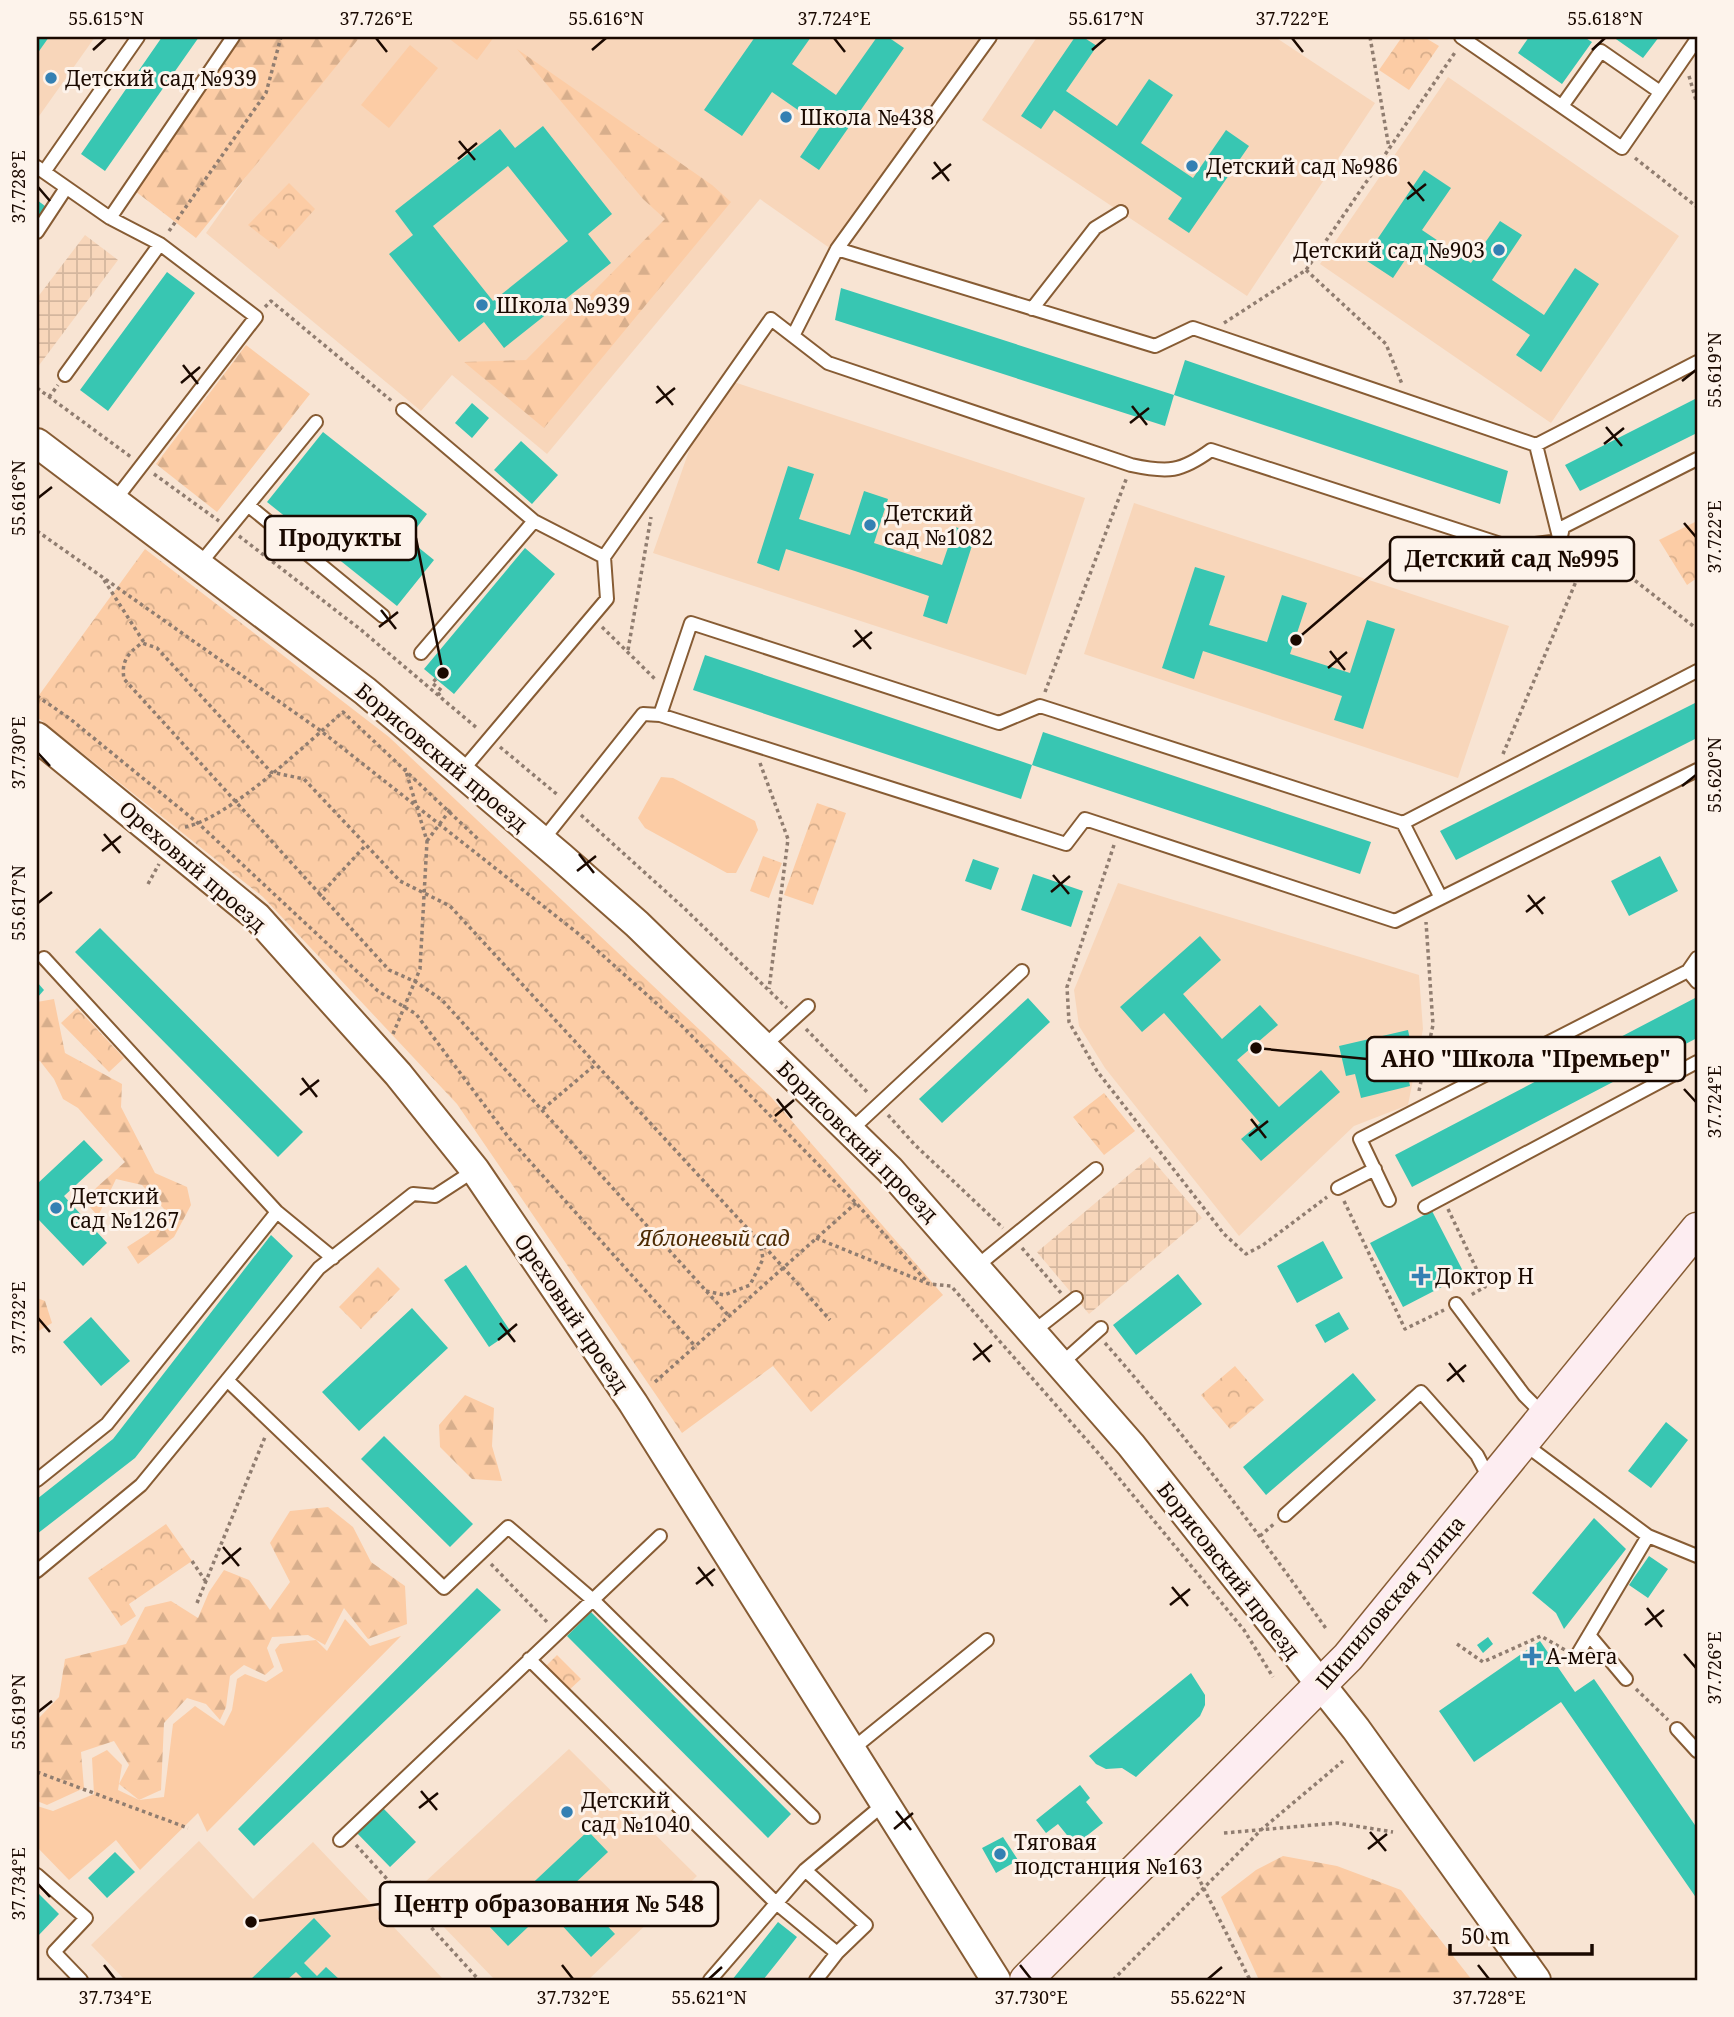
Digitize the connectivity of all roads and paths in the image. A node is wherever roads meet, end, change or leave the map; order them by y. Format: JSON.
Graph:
{"nodes":[{"id":1,"x":138,"y":37,"type":"edge"},
{"id":2,"x":233,"y":37,"type":"edge"},
{"id":3,"x":281,"y":37,"type":"edge"},
{"id":4,"x":989,"y":37,"type":"edge"},
{"id":5,"x":1370,"y":37,"type":"edge"},
{"id":6,"x":1463,"y":38,"type":"edge"},
{"id":7,"x":1697,"y":39,"type":"edge"},
{"id":8,"x":1684,"y":58,"type":"junction"},
{"id":9,"x":1660,"y":92,"type":"junction"},
{"id":10,"x":1697,"y":104,"type":"edge"},
{"id":11,"x":1562,"y":106,"type":"junction"},
{"id":12,"x":1622,"y":148,"type":"junction"},
{"id":13,"x":1389,"y":149,"type":"junction"},
{"id":14,"x":40,"y":170,"type":"edge"},
{"id":15,"x":66,"y":188,"type":"junction"},
{"id":16,"x":1697,"y":207,"type":"edge"},
{"id":17,"x":1121,"y":212,"type":"dead end"},
{"id":18,"x":110,"y":218,"type":"junction"},
{"id":19,"x":37,"y":232,"type":"edge"},
{"id":20,"x":160,"y":244,"type":"junction"},
{"id":21,"x":838,"y":249,"type":"junction"},
{"id":22,"x":1307,"y":270,"type":"junction"},
{"id":23,"x":1032,"y":309,"type":"junction"},
{"id":24,"x":256,"y":317,"type":"junction"},
{"id":25,"x":1207,"y":333,"type":"junction"},
{"id":26,"x":793,"y":336,"type":"junction"},
{"id":27,"x":1697,"y":362,"type":"edge"},
{"id":28,"x":65,"y":375,"type":"dead end"},
{"id":29,"x":1409,"y":402,"type":"junction"},
{"id":30,"x":403,"y":411,"type":"joint"},
{"id":31,"x":316,"y":422,"type":"dead end"},
{"id":32,"x":37,"y":443,"type":"edge"},
{"id":33,"x":1536,"y":445,"type":"junction"},
{"id":34,"x":1697,"y":459,"type":"edge"},
{"id":35,"x":1131,"y":465,"type":"junction"},
{"id":36,"x":115,"y":500,"type":"junction"},
{"id":37,"x":248,"y":506,"type":"junction"},
{"id":38,"x":656,"y":506,"type":"dead end"},
{"id":39,"x":534,"y":520,"type":"junction"},
{"id":40,"x":1563,"y":527,"type":"junction"},
{"id":41,"x":37,"y":531,"type":"edge"},
{"id":42,"x":1560,"y":541,"type":"junction"},
{"id":43,"x":1591,"y":545,"type":"junction"},
{"id":44,"x":604,"y":557,"type":"junction"},
{"id":45,"x":199,"y":565,"type":"junction"},
{"id":46,"x":101,"y":575,"type":"junction"},
{"id":47,"x":383,"y":616,"type":"dead end"},
{"id":48,"x":591,"y":617,"type":"junction"},
{"id":49,"x":1697,"y":629,"type":"edge"},
{"id":50,"x":145,"y":644,"type":"junction"},
{"id":51,"x":628,"y":650,"type":"junction"},
{"id":52,"x":421,"y":653,"type":"dead end"},
{"id":53,"x":1697,"y":671,"type":"edge"},
{"id":54,"x":436,"y":679,"type":"dead end"},
{"id":55,"x":667,"y":692,"type":"junction"},
{"id":56,"x":438,"y":695,"type":"dead end"},
{"id":57,"x":37,"y":696,"type":"edge"},
{"id":58,"x":1040,"y":706,"type":"junction"},
{"id":59,"x":660,"y":715,"type":"junction"},
{"id":60,"x":321,"y":731,"type":"junction"},
{"id":61,"x":37,"y":737,"type":"edge"},
{"id":62,"x":753,"y":744,"type":"junction"},
{"id":63,"x":404,"y":766,"type":"junction"},
{"id":64,"x":1697,"y":770,"type":"edge"},
{"id":65,"x":271,"y":772,"type":"junction"},
{"id":66,"x":461,"y":772,"type":"junction"},
{"id":67,"x":1494,"y":776,"type":"junction"},
{"id":68,"x":233,"y":802,"type":"junction"},
{"id":69,"x":415,"y":807,"type":"junction"},
{"id":70,"x":450,"y":810,"type":"junction"},
{"id":71,"x":1403,"y":823,"type":"junction"},
{"id":72,"x":199,"y":824,"type":"junction"},
{"id":73,"x":439,"y":825,"type":"junction"},
{"id":74,"x":183,"y":827,"type":"dead end"},
{"id":75,"x":1119,"y":830,"type":"junction"},
{"id":76,"x":479,"y":839,"type":"dead end"},
{"id":77,"x":428,"y":841,"type":"junction"},
{"id":78,"x":542,"y":841,"type":"junction"},
{"id":79,"x":365,"y":846,"type":"junction"},
{"id":80,"x":424,"y":895,"type":"junction"},
{"id":81,"x":319,"y":896,"type":"junction"},
{"id":82,"x":1441,"y":898,"type":"junction"},
{"id":83,"x":1425,"y":906,"type":"junction"},
{"id":84,"x":44,"y":958,"type":"dead end"},
{"id":85,"x":1697,"y":958,"type":"edge"},
{"id":86,"x":1022,"y":971,"type":"dead end"},
{"id":87,"x":1688,"y":971,"type":"junction"},
{"id":88,"x":416,"y":982,"type":"junction"},
{"id":89,"x":1697,"y":982,"type":"edge"},
{"id":90,"x":769,"y":989,"type":"dead end"},
{"id":91,"x":808,"y":1006,"type":"dead end"},
{"id":92,"x":405,"y":1007,"type":"junction"},
{"id":93,"x":391,"y":1041,"type":"dead end"},
{"id":94,"x":764,"y":1045,"type":"junction"},
{"id":95,"x":1697,"y":1062,"type":"edge"},
{"id":96,"x":596,"y":1064,"type":"junction"},
{"id":97,"x":542,"y":1109,"type":"junction"},
{"id":98,"x":1403,"y":1116,"type":"junction"},
{"id":99,"x":851,"y":1130,"type":"junction"},
{"id":100,"x":1096,"y":1169,"type":"dead end"},
{"id":101,"x":1374,"y":1169,"type":"junction"},
{"id":102,"x":475,"y":1170,"type":"junction"},
{"id":103,"x":1338,"y":1188,"type":"junction"},
{"id":104,"x":1442,"y":1197,"type":"junction"},
{"id":105,"x":1389,"y":1199,"type":"dead end"},
{"id":106,"x":856,"y":1203,"type":"junction"},
{"id":107,"x":1424,"y":1207,"type":"dead end"},
{"id":108,"x":276,"y":1212,"type":"junction"},
{"id":109,"x":1697,"y":1229,"type":"edge"},
{"id":110,"x":816,"y":1238,"type":"junction"},
{"id":111,"x":760,"y":1242,"type":"junction"},
{"id":112,"x":333,"y":1258,"type":"junction"},
{"id":113,"x":977,"y":1266,"type":"junction"},
{"id":114,"x":782,"y":1267,"type":"junction"},
{"id":115,"x":929,"y":1284,"type":"junction"},
{"id":116,"x":706,"y":1291,"type":"junction"},
{"id":117,"x":1076,"y":1298,"type":"dead end"},
{"id":118,"x":1455,"y":1304,"type":"junction"},
{"id":119,"x":728,"y":1315,"type":"junction"},
{"id":120,"x":830,"y":1320,"type":"dead end"},
{"id":121,"x":1101,"y":1328,"type":"dead end"},
{"id":122,"x":1034,"y":1331,"type":"junction"},
{"id":123,"x":695,"y":1346,"type":"junction"},
{"id":124,"x":1062,"y":1363,"type":"junction"},
{"id":125,"x":227,"y":1380,"type":"junction"},
{"id":126,"x":655,"y":1382,"type":"dead end"},
{"id":127,"x":1545,"y":1415,"type":"junction"},
{"id":128,"x":271,"y":1422,"type":"junction"},
{"id":129,"x":1523,"y":1443,"type":"junction"},
{"id":130,"x":37,"y":1480,"type":"edge"},
{"id":131,"x":1490,"y":1480,"type":"junction"},
{"id":132,"x":1284,"y":1515,"type":"dead end"},
{"id":133,"x":660,"y":1536,"type":"dead end"},
{"id":134,"x":1648,"y":1536,"type":"junction"},
{"id":135,"x":480,"y":1553,"type":"junction"},
{"id":136,"x":1697,"y":1556,"type":"edge"},
{"id":137,"x":192,"y":1561,"type":"dead end"},
{"id":138,"x":37,"y":1572,"type":"edge"},
{"id":139,"x":206,"y":1582,"type":"junction"},
{"id":140,"x":593,"y":1600,"type":"junction"},
{"id":141,"x":197,"y":1603,"type":"dead end"},
{"id":142,"x":557,"y":1633,"type":"junction"},
{"id":143,"x":1589,"y":1635,"type":"junction"},
{"id":144,"x":987,"y":1640,"type":"dead end"},
{"id":145,"x":1457,"y":1644,"type":"dead end"},
{"id":146,"x":1576,"y":1657,"type":"joint"},
{"id":147,"x":529,"y":1659,"type":"junction"},
{"id":148,"x":1273,"y":1677,"type":"dead end"},
{"id":149,"x":1626,"y":1679,"type":"joint"},
{"id":150,"x":1321,"y":1686,"type":"junction"},
{"id":151,"x":1677,"y":1729,"type":"joint"},
{"id":152,"x":850,"y":1751,"type":"junction"},
{"id":153,"x":1697,"y":1751,"type":"edge"},
{"id":154,"x":1342,"y":1761,"type":"dead end"},
{"id":155,"x":37,"y":1772,"type":"edge"},
{"id":156,"x":884,"y":1804,"type":"junction"},
{"id":157,"x":813,"y":1817,"type":"dead end"},
{"id":158,"x":188,"y":1828,"type":"dead end"},
{"id":159,"x":1261,"y":1830,"type":"junction"},
{"id":160,"x":1393,"y":1832,"type":"dead end"},
{"id":161,"x":1224,"y":1833,"type":"dead end"},
{"id":162,"x":343,"y":1836,"type":"joint"},
{"id":163,"x":1191,"y":1863,"type":"dead end"},
{"id":164,"x":805,"y":1870,"type":"junction"},
{"id":165,"x":37,"y":1875,"type":"edge"},
{"id":166,"x":1203,"y":1887,"type":"junction"},
{"id":167,"x":775,"y":1902,"type":"junction"},
{"id":168,"x":837,"y":1953,"type":"junction"},
{"id":169,"x":81,"y":1980,"type":"edge"},
{"id":170,"x":480,"y":1980,"type":"edge"},
{"id":171,"x":710,"y":1980,"type":"edge"},
{"id":172,"x":816,"y":1980,"type":"edge"},
{"id":173,"x":996,"y":1980,"type":"edge"},
{"id":174,"x":1026,"y":1980,"type":"edge"},
{"id":175,"x":1113,"y":1980,"type":"edge"},
{"id":176,"x":1250,"y":1980,"type":"edge"},
{"id":177,"x":1536,"y":1980,"type":"edge"}],
"edges":[{"from":1,"to":14,"type":"lane"},
{"from":2,"to":18,"type":"lane"},
{"from":3,"to":20,"type":"path"},
{"from":4,"to":21,"type":"lane"},
{"from":5,"to":13,"type":"path"},
{"from":6,"to":11,"type":"lane"},
{"from":6,"to":13,"type":"path"},
{"from":7,"to":8,"type":"lane"},
{"from":8,"to":9,"type":"lane"},
{"from":8,"to":10,"type":"path"},
{"from":9,"to":11,"type":"lane"},
{"from":9,"to":12,"type":"lane"},
{"from":11,"to":12,"type":"lane"},
{"from":12,"to":16,"type":"path"},
{"from":13,"to":22,"type":"path"},
{"from":14,"to":15,"type":"lane"},
{"from":15,"to":18,"type":"lane"},
{"from":15,"to":19,"type":"lane"},
{"from":17,"to":23,"type":"lane"},
{"from":18,"to":20,"type":"lane"},
{"from":20,"to":24,"type":"lane"},
{"from":20,"to":28,"type":"lane"},
{"from":21,"to":23,"type":"lane"},
{"from":21,"to":26,"type":"lane"},
{"from":22,"to":25,"type":"path"},
{"from":22,"to":29,"type":"path"},
{"from":23,"to":25,"type":"lane"},
{"from":24,"to":30,"type":"path"},
{"from":24,"to":36,"type":"lane"},
{"from":25,"to":29,"type":"lane"},
{"from":26,"to":35,"type":"lane"},
{"from":26,"to":44,"type":"lane"},
{"from":27,"to":33,"type":"lane"},
{"from":29,"to":33,"type":"lane"},
{"from":30,"to":39,"type":"lane"},
{"from":31,"to":37,"type":"lane"},
{"from":32,"to":36,"type":"street","name":"Борисовский проезд"},
{"from":33,"to":42,"type":"lane"},
{"from":34,"to":40,"type":"lane"},
{"from":35,"to":42,"type":"lane"},
{"from":35,"to":58,"type":"path"},
{"from":36,"to":45,"type":"street","name":"Борисовский проезд"},
{"from":37,"to":45,"type":"lane"},
{"from":37,"to":47,"type":"lane"},
{"from":38,"to":51,"type":"path"},
{"from":39,"to":44,"type":"lane"},
{"from":39,"to":52,"type":"lane"},
{"from":40,"to":42,"type":"lane"},
{"from":40,"to":43,"type":"path"},
{"from":41,"to":46,"type":"path"},
{"from":43,"to":49,"type":"path"},
{"from":43,"to":67,"type":"path"},
{"from":44,"to":48,"type":"lane"},
{"from":45,"to":66,"type":"street","name":"Борисовский проезд"},
{"from":46,"to":50,"type":"path"},
{"from":46,"to":60,"type":"path"},
{"from":48,"to":51,"type":"path"},
{"from":48,"to":66,"type":"lane"},
{"from":50,"to":65,"type":"path"},
{"from":50,"to":68,"type":"path"},
{"from":51,"to":55,"type":"path"},
{"from":53,"to":67,"type":"lane"},
{"from":54,"to":56,"type":"path"},
{"from":55,"to":58,"type":"lane"},
{"from":55,"to":59,"type":"lane"},
{"from":57,"to":72,"type":"path"},
{"from":58,"to":71,"type":"lane"},
{"from":59,"to":62,"type":"lane"},
{"from":59,"to":78,"type":"lane"},
{"from":60,"to":63,"type":"path"},
{"from":60,"to":65,"type":"path"},
{"from":60,"to":69,"type":"path"},
{"from":61,"to":102,"type":"street","name":"Ореховый проезд"},
{"from":62,"to":75,"type":"lane"},
{"from":62,"to":90,"type":"path"},
{"from":63,"to":69,"type":"path"},
{"from":63,"to":70,"type":"path"},
{"from":64,"to":82,"type":"lane"},
{"from":65,"to":68,"type":"path"},
{"from":65,"to":79,"type":"path"},
{"from":66,"to":78,"type":"street","name":"Борисовский проезд"},
{"from":67,"to":71,"type":"lane"},
{"from":68,"to":72,"type":"path"},
{"from":68,"to":81,"type":"path"},
{"from":69,"to":73,"type":"path"},
{"from":69,"to":77,"type":"path"},
{"from":70,"to":73,"type":"path"},
{"from":70,"to":76,"type":"path"},
{"from":71,"to":82,"type":"lane"},
{"from":72,"to":74,"type":"path"},
{"from":72,"to":92,"type":"path"},
{"from":73,"to":77,"type":"path"},
{"from":73,"to":106,"type":"path"},
{"from":75,"to":83,"type":"lane"},
{"from":75,"to":103,"type":"path"},
{"from":77,"to":80,"type":"path"},
{"from":78,"to":94,"type":"street","name":"Борисовский проезд"},
{"from":79,"to":80,"type":"path"},
{"from":79,"to":81,"type":"path"},
{"from":80,"to":88,"type":"path"},
{"from":80,"to":96,"type":"path"},
{"from":81,"to":88,"type":"path"},
{"from":82,"to":83,"type":"lane"},
{"from":83,"to":98,"type":"path"},
{"from":84,"to":108,"type":"lane"},
{"from":85,"to":87,"type":"lane"},
{"from":86,"to":99,"type":"lane"},
{"from":87,"to":89,"type":"lane"},
{"from":87,"to":98,"type":"lane"},
{"from":88,"to":92,"type":"path"},
{"from":88,"to":97,"type":"path"},
{"from":91,"to":94,"type":"lane"},
{"from":92,"to":93,"type":"path"},
{"from":92,"to":123,"type":"path"},
{"from":94,"to":99,"type":"street","name":"Борисовский проезд"},
{"from":95,"to":104,"type":"lane"},
{"from":96,"to":97,"type":"path"},
{"from":96,"to":111,"type":"path"},
{"from":97,"to":116,"type":"path"},
{"from":98,"to":101,"type":"lane"},
{"from":99,"to":113,"type":"street","name":"Борисовский проезд"},
{"from":100,"to":113,"type":"lane"},
{"from":101,"to":103,"type":"lane"},
{"from":101,"to":105,"type":"lane"},
{"from":102,"to":112,"type":"lane"},
{"from":102,"to":152,"type":"street","name":"Ореховый проезд"},
{"from":103,"to":118,"type":"path"},
{"from":104,"to":107,"type":"lane"},
{"from":104,"to":118,"type":"path"},
{"from":106,"to":110,"type":"path"},
{"from":106,"to":115,"type":"path"},
{"from":108,"to":112,"type":"lane"},
{"from":108,"to":130,"type":"lane"},
{"from":109,"to":127,"type":"main road","name":"Шипиловская улица"},
{"from":110,"to":114,"type":"path"},
{"from":110,"to":115,"type":"path"},
{"from":111,"to":114,"type":"path"},
{"from":111,"to":116,"type":"path"},
{"from":112,"to":125,"type":"lane"},
{"from":113,"to":122,"type":"street","name":"Борисовский проезд"},
{"from":114,"to":119,"type":"path"},
{"from":114,"to":120,"type":"path"},
{"from":115,"to":148,"type":"path"},
{"from":116,"to":119,"type":"path"},
{"from":117,"to":122,"type":"lane"},
{"from":118,"to":127,"type":"lane"},
{"from":119,"to":123,"type":"path"},
{"from":121,"to":124,"type":"lane"},
{"from":122,"to":124,"type":"street","name":"Борисовский проезд"},
{"from":123,"to":126,"type":"path"},
{"from":124,"to":150,"type":"street","name":"Борисовский проезд"},
{"from":125,"to":128,"type":"lane"},
{"from":125,"to":138,"type":"lane"},
{"from":127,"to":129,"type":"main road","name":"Шипиловская улица"},
{"from":128,"to":135,"type":"lane"},
{"from":128,"to":139,"type":"path"},
{"from":129,"to":131,"type":"main road","name":"Шипиловская улица"},
{"from":129,"to":134,"type":"lane"},
{"from":131,"to":132,"type":"lane"},
{"from":131,"to":150,"type":"main road","name":"Шипиловская улица"},
{"from":133,"to":140,"type":"lane"},
{"from":134,"to":136,"type":"lane"},
{"from":134,"to":143,"type":"lane"},
{"from":135,"to":140,"type":"lane"},
{"from":135,"to":142,"type":"path"},
{"from":137,"to":139,"type":"path"},
{"from":139,"to":141,"type":"path"},
{"from":140,"to":142,"type":"lane"},
{"from":140,"to":157,"type":"lane"},
{"from":142,"to":147,"type":"lane"},
{"from":143,"to":146,"type":"lane"},
{"from":143,"to":149,"type":"lane"},
{"from":144,"to":152,"type":"lane"},
{"from":145,"to":146,"type":"path"},
{"from":147,"to":162,"type":"lane"},
{"from":147,"to":167,"type":"lane"},
{"from":149,"to":151,"type":"path"},
{"from":150,"to":174,"type":"main road","name":"Шипиловская улица"},
{"from":150,"to":177,"type":"street","name":"Борисовский проезд"},
{"from":151,"to":153,"type":"lane"},
{"from":152,"to":156,"type":"street","name":"Ореховый проезд"},
{"from":154,"to":159,"type":"path"},
{"from":155,"to":158,"type":"path"},
{"from":156,"to":164,"type":"lane"},
{"from":156,"to":173,"type":"street","name":"Ореховый проезд"},
{"from":159,"to":160,"type":"path"},
{"from":159,"to":161,"type":"path"},
{"from":159,"to":166,"type":"path"},
{"from":162,"to":170,"type":"path"},
{"from":163,"to":166,"type":"path"},
{"from":164,"to":167,"type":"lane"},
{"from":164,"to":168,"type":"lane"},
{"from":165,"to":169,"type":"lane"},
{"from":166,"to":175,"type":"path"},
{"from":166,"to":176,"type":"path"},
{"from":167,"to":168,"type":"lane"},
{"from":167,"to":171,"type":"lane"},
{"from":168,"to":172,"type":"lane"}]}
